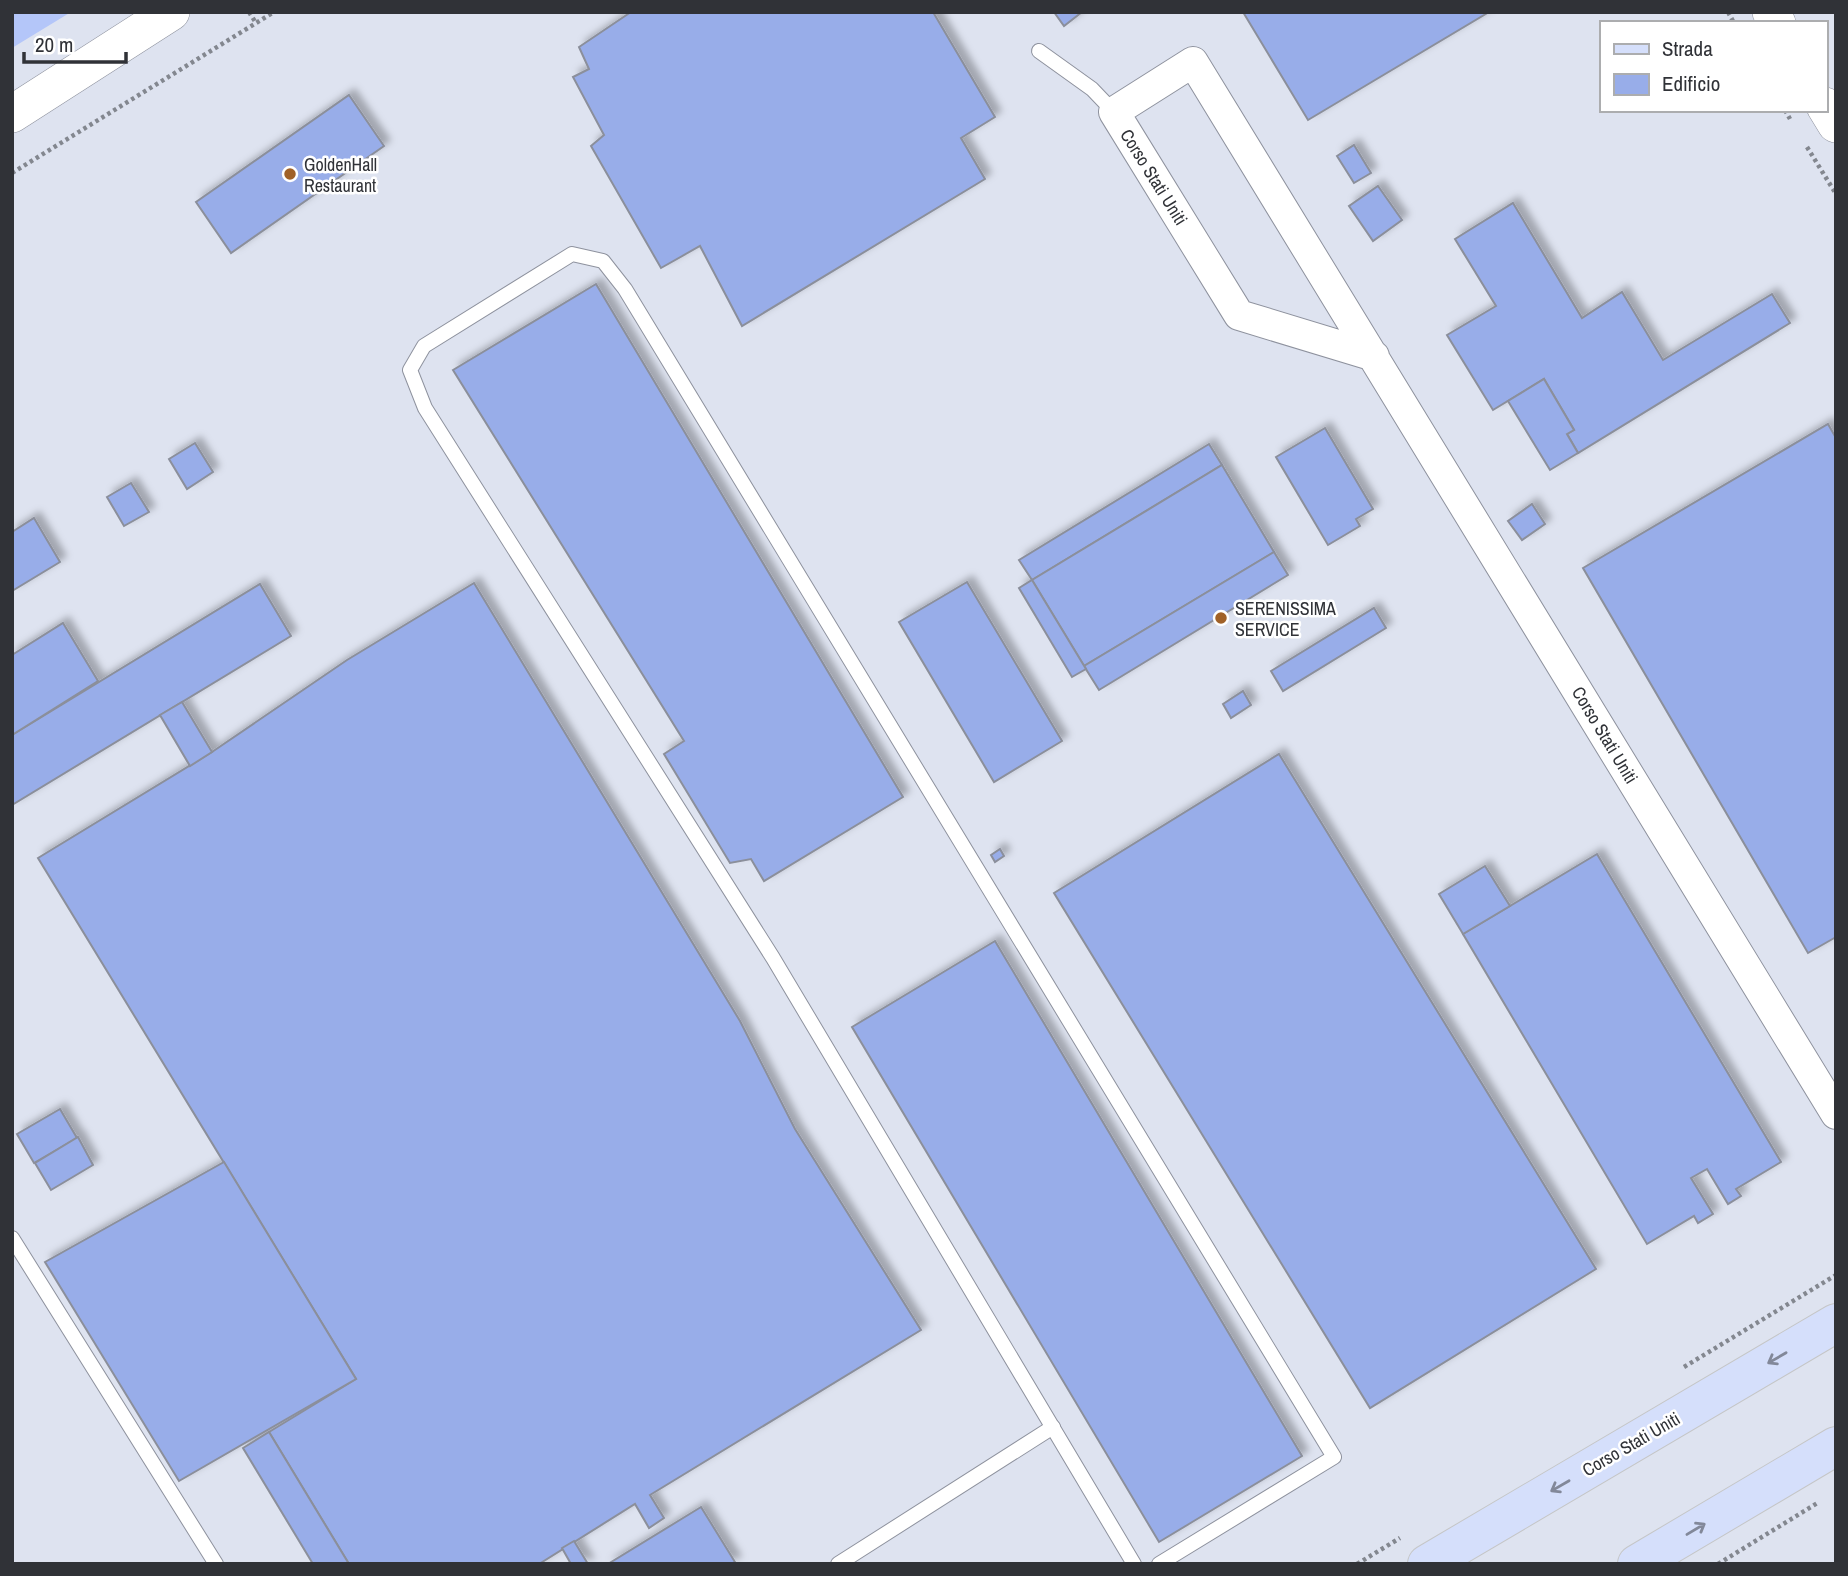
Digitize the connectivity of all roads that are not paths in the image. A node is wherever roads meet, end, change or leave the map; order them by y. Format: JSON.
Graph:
{"nodes":[{"id":1,"x":171,"y":12,"type":"edge"},
{"id":2,"x":1039,"y":51,"type":"dead end"},
{"id":3,"x":1114,"y":112,"type":"junction"},
{"id":4,"x":12,"y":114,"type":"edge"},
{"id":5,"x":1374,"y":356,"type":"junction"},
{"id":6,"x":1836,"y":1114,"type":"edge"},
{"id":7,"x":12,"y":1238,"type":"edge"},
{"id":8,"x":1836,"y":1324,"type":"edge"},
{"id":9,"x":1053,"y":1427,"type":"junction"},
{"id":10,"x":1836,"y":1446,"type":"edge"},
{"id":11,"x":216,"y":1564,"type":"edge"},
{"id":12,"x":838,"y":1564,"type":"edge"},
{"id":13,"x":1134,"y":1564,"type":"edge"},
{"id":14,"x":1159,"y":1564,"type":"edge"},
{"id":15,"x":1427,"y":1564,"type":"edge"},
{"id":16,"x":1637,"y":1564,"type":"edge"}],
"edges":[{"from":1,"to":4,"type":"street"},
{"from":2,"to":3,"type":"lane"},
{"from":3,"to":5,"type":"street","name":"Corso Stati Uniti"},
{"from":3,"to":5,"type":"street","name":"Corso Stati Uniti"},
{"from":5,"to":6,"type":"street","name":"Corso Stati Uniti"},
{"from":7,"to":11,"type":"lane"},
{"from":8,"to":15,"type":"main road","name":"Corso Stati Uniti","one_way":true},
{"from":9,"to":12,"type":"lane"},
{"from":9,"to":13,"type":"lane"},
{"from":9,"to":14,"type":"lane"},
{"from":16,"to":10,"type":"main road","one_way":true}]}
